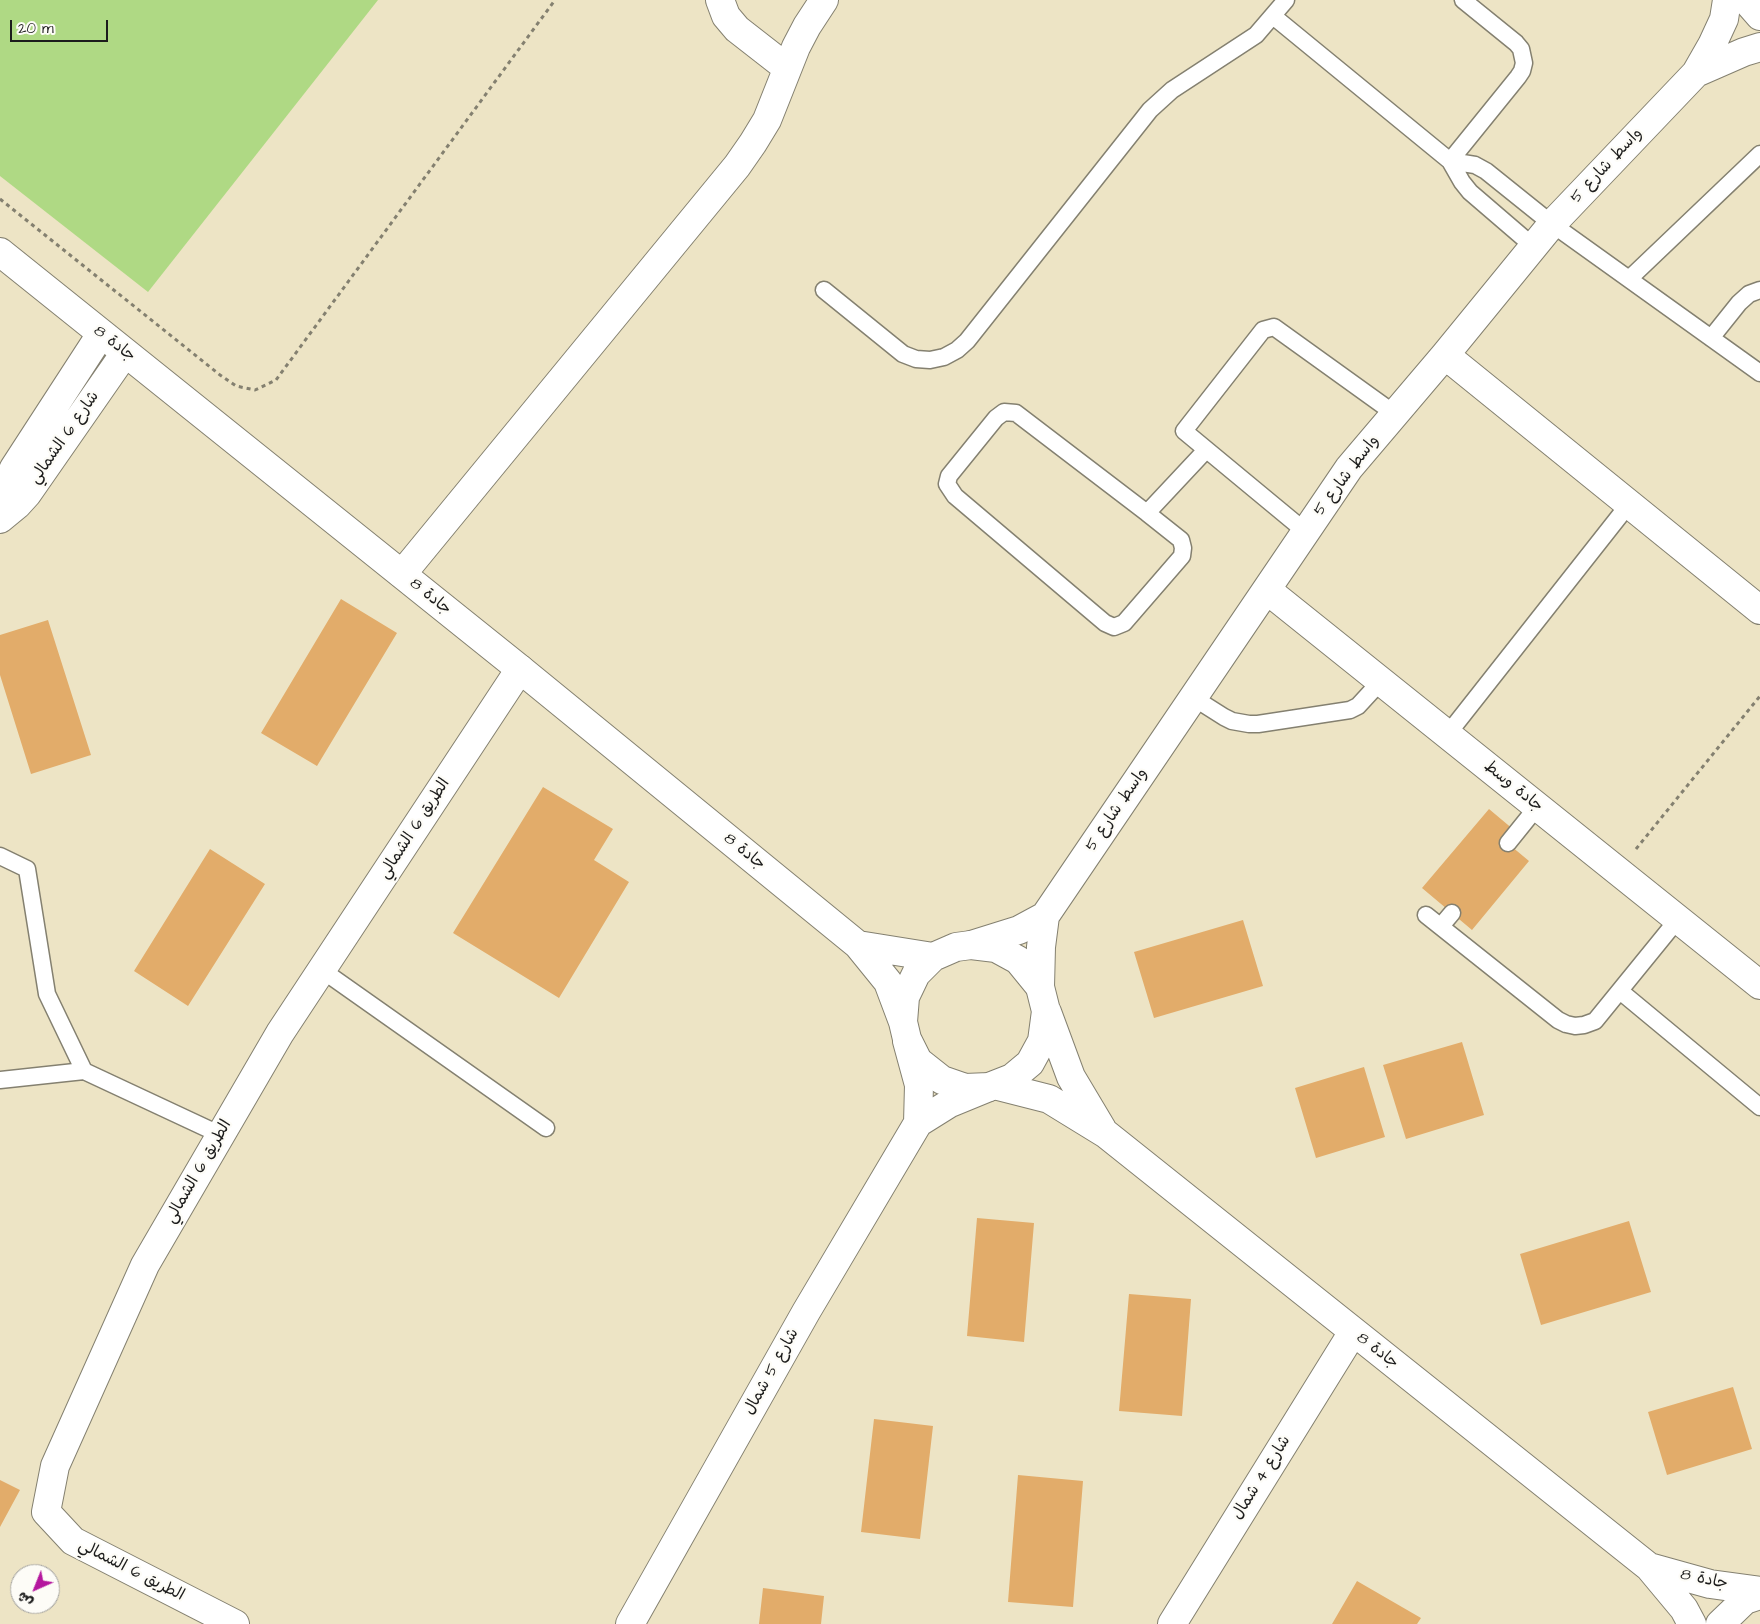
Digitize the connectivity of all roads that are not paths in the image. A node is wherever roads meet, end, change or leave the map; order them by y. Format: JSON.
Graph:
{"nodes":[{"id":1,"x":720,"y":0,"type":"edge"},
{"id":2,"x":824,"y":0,"type":"edge"},
{"id":3,"x":1286,"y":0,"type":"edge"},
{"id":4,"x":1463,"y":0,"type":"edge"},
{"id":5,"x":1727,"y":0,"type":"edge"},
{"id":6,"x":1746,"y":0,"type":"edge"},
{"id":7,"x":1273,"y":16,"type":"junction"},
{"id":8,"x":1760,"y":16,"type":"edge"},
{"id":9,"x":1760,"y":47,"type":"edge"},
{"id":10,"x":787,"y":68,"type":"junction"},
{"id":11,"x":1696,"y":73,"type":"junction"},
{"id":12,"x":1760,"y":154,"type":"edge"},
{"id":13,"x":1450,"y":161,"type":"junction"},
{"id":14,"x":1552,"y":224,"type":"junction"},
{"id":15,"x":1534,"y":247,"type":"junction"},
{"id":16,"x":0,"y":252,"type":"edge"},
{"id":17,"x":1628,"y":279,"type":"junction"},
{"id":18,"x":824,"y":290,"type":"dead end"},
{"id":19,"x":1760,"y":290,"type":"edge"},
{"id":20,"x":101,"y":334,"type":"junction"},
{"id":21,"x":1711,"y":338,"type":"junction"},
{"id":22,"x":125,"y":352,"type":"junction"},
{"id":23,"x":1445,"y":355,"type":"junction"},
{"id":24,"x":1760,"y":373,"type":"edge"},
{"id":25,"x":1395,"y":414,"type":"junction"},
{"id":26,"x":1206,"y":450,"type":"junction"},
{"id":27,"x":0,"y":500,"type":"edge"},
{"id":28,"x":1629,"y":504,"type":"junction"},
{"id":29,"x":1147,"y":513,"type":"junction"},
{"id":30,"x":0,"y":519,"type":"edge"},
{"id":31,"x":1306,"y":532,"type":"junction"},
{"id":32,"x":402,"y":574,"type":"junction"},
{"id":33,"x":1267,"y":590,"type":"junction"},
{"id":34,"x":1760,"y":610,"type":"edge"},
{"id":35,"x":520,"y":669,"type":"junction"},
{"id":36,"x":1381,"y":681,"type":"junction"},
{"id":37,"x":1194,"y":698,"type":"junction"},
{"id":38,"x":1447,"y":735,"type":"junction"},
{"id":39,"x":1537,"y":807,"type":"junction"},
{"id":40,"x":1508,"y":844,"type":"dead end"},
{"id":41,"x":0,"y":856,"type":"edge"},
{"id":42,"x":1452,"y":913,"type":"dead end"},
{"id":43,"x":1045,"y":916,"type":"junction"},
{"id":44,"x":1426,"y":916,"type":"dead end"},
{"id":45,"x":1678,"y":919,"type":"junction"},
{"id":46,"x":1441,"y":926,"type":"junction"},
{"id":47,"x":858,"y":945,"type":"junction"},
{"id":48,"x":972,"y":945,"type":"junction"},
{"id":49,"x":933,"y":958,"type":"junction"},
{"id":50,"x":322,"y":970,"type":"junction"},
{"id":51,"x":1760,"y":985,"type":"edge"},
{"id":52,"x":1620,"y":991,"type":"junction"},
{"id":53,"x":1043,"y":999,"type":"junction"},
{"id":54,"x":905,"y":1030,"type":"junction"},
{"id":55,"x":84,"y":1071,"type":"junction"},
{"id":56,"x":0,"y":1080,"type":"edge"},
{"id":57,"x":991,"y":1086,"type":"junction"},
{"id":58,"x":1760,"y":1107,"type":"edge"},
{"id":59,"x":918,"y":1123,"type":"junction"},
{"id":60,"x":546,"y":1128,"type":"dead end"},
{"id":61,"x":1106,"y":1134,"type":"junction"},
{"id":62,"x":221,"y":1135,"type":"junction"},
{"id":63,"x":1353,"y":1332,"type":"junction"},
{"id":64,"x":1648,"y":1567,"type":"junction"},
{"id":65,"x":1760,"y":1591,"type":"edge"},
{"id":66,"x":1760,"y":1595,"type":"edge"},
{"id":67,"x":235,"y":1624,"type":"edge"},
{"id":68,"x":630,"y":1624,"type":"edge"},
{"id":69,"x":1172,"y":1624,"type":"edge"},
{"id":70,"x":1692,"y":1624,"type":"edge"},
{"id":71,"x":1720,"y":1624,"type":"edge"}],
"edges":[{"from":1,"to":10,"type":"street"},
{"from":2,"to":10,"type":"street"},
{"from":3,"to":7,"type":"lane"},
{"from":4,"to":13,"type":"lane"},
{"from":5,"to":11,"type":"street","name":"واسط شارع 5"},
{"from":6,"to":8,"type":"street"},
{"from":7,"to":13,"type":"lane"},
{"from":7,"to":18,"type":"lane"},
{"from":9,"to":11,"type":"street","name":"واسط شارع 5"},
{"from":10,"to":32,"type":"street"},
{"from":11,"to":14,"type":"street","name":"واسط شارع 5"},
{"from":12,"to":17,"type":"lane"},
{"from":13,"to":14,"type":"lane"},
{"from":13,"to":15,"type":"lane"},
{"from":14,"to":15,"type":"street","name":"واسط شارع 5"},
{"from":14,"to":17,"type":"lane"},
{"from":15,"to":23,"type":"street","name":"واسط شارع 5"},
{"from":16,"to":20,"type":"street","name":"جادة 8"},
{"from":17,"to":21,"type":"lane"},
{"from":19,"to":21,"type":"lane"},
{"from":20,"to":22,"type":"street","name":"جادة 8"},
{"from":20,"to":27,"type":"street","name":"شارع 6 الشمالي"},
{"from":21,"to":24,"type":"lane"},
{"from":22,"to":30,"type":"street","name":"شارع 6 الشمالي"},
{"from":22,"to":32,"type":"street","name":"جادة 8"},
{"from":23,"to":25,"type":"street","name":"واسط شارع 5"},
{"from":23,"to":28,"type":"street"},
{"from":25,"to":26,"type":"lane"},
{"from":25,"to":31,"type":"street","name":"واسط شارع 5"},
{"from":26,"to":29,"type":"lane"},
{"from":26,"to":31,"type":"lane"},
{"from":28,"to":34,"type":"street"},
{"from":28,"to":38,"type":"lane"},
{"from":29,"to":29,"type":"lane"},
{"from":31,"to":33,"type":"street","name":"واسط شارع 5"},
{"from":32,"to":35,"type":"street","name":"جادة 8"},
{"from":33,"to":36,"type":"street","name":"جادة وسط"},
{"from":33,"to":37,"type":"street","name":"واسط شارع 5"},
{"from":35,"to":47,"type":"street","name":"جادة 8"},
{"from":35,"to":50,"type":"street","name":"الطريق 6 الشمالي"},
{"from":36,"to":37,"type":"lane"},
{"from":36,"to":38,"type":"street","name":"جادة وسط"},
{"from":37,"to":43,"type":"street","name":"واسط شارع 5"},
{"from":38,"to":39,"type":"street","name":"جادة وسط"},
{"from":39,"to":40,"type":"lane"},
{"from":39,"to":45,"type":"street","name":"جادة وسط"},
{"from":41,"to":55,"type":"lane"},
{"from":42,"to":46,"type":"lane"},
{"from":43,"to":48,"type":"street","name":"واسط شارع 5"},
{"from":43,"to":53,"type":"street","name":"واسط شارع 5"},
{"from":44,"to":46,"type":"lane"},
{"from":45,"to":51,"type":"street","name":"جادة وسط"},
{"from":45,"to":52,"type":"lane"},
{"from":46,"to":52,"type":"lane"},
{"from":47,"to":49,"type":"street","name":"جادة 8"},
{"from":47,"to":54,"type":"street","name":"جادة 8"},
{"from":48,"to":49,"type":"street"},
{"from":48,"to":53,"type":"street"},
{"from":49,"to":54,"type":"street"},
{"from":50,"to":60,"type":"lane"},
{"from":50,"to":62,"type":"street","name":"الطريق 6 الشمالي"},
{"from":52,"to":58,"type":"lane"},
{"from":53,"to":57,"type":"street"},
{"from":53,"to":61,"type":"street","name":"جادة 8"},
{"from":54,"to":57,"type":"street"},
{"from":54,"to":59,"type":"street","name":"شارع 5 شمال"},
{"from":55,"to":56,"type":"lane"},
{"from":55,"to":62,"type":"lane"},
{"from":57,"to":59,"type":"street","name":"شارع 5 شمال"},
{"from":57,"to":61,"type":"street","name":"جادة 8"},
{"from":59,"to":68,"type":"street","name":"شارع 5 شمال"},
{"from":61,"to":63,"type":"street","name":"جادة 8"},
{"from":62,"to":67,"type":"street","name":"الطريق 6 الشمالي"},
{"from":63,"to":64,"type":"street","name":"جادة 8"},
{"from":63,"to":69,"type":"street","name":"شارع 4 شمال"},
{"from":64,"to":65,"type":"street","name":"جادة 8"},
{"from":64,"to":70,"type":"street","name":"جادة 8"},
{"from":66,"to":71,"type":"street"}]}
